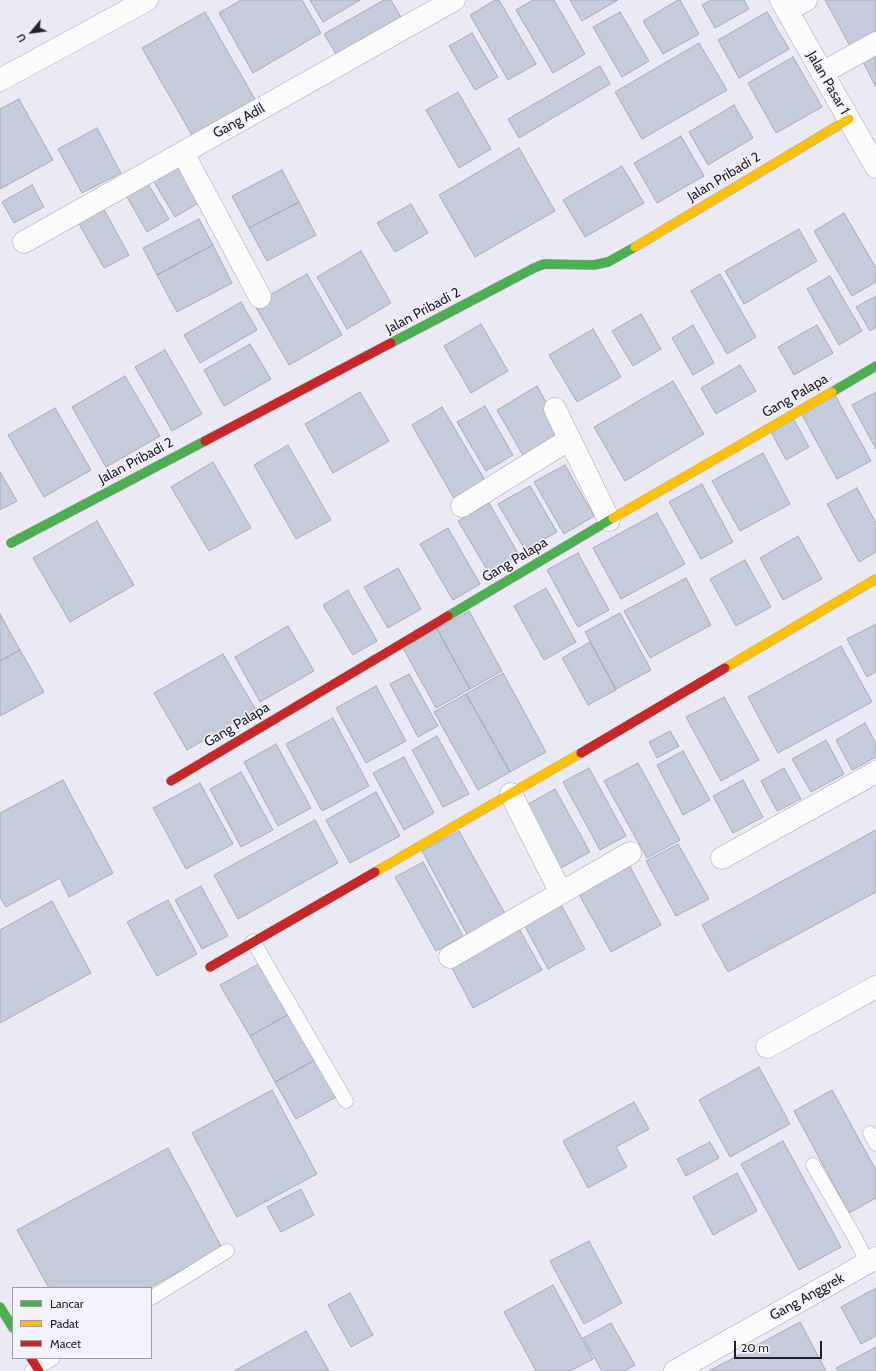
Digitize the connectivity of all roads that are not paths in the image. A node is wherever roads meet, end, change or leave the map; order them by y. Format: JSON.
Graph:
{"nodes":[{"id":1,"x":147,"y":0,"type":"edge"},
{"id":2,"x":454,"y":0,"type":"edge"},
{"id":3,"x":806,"y":0,"type":"edge"},
{"id":4,"x":784,"y":5,"type":"edge"},
{"id":5,"x":876,"y":43,"type":"edge"},
{"id":6,"x":822,"y":73,"type":"junction"},
{"id":7,"x":0,"y":80,"type":"edge"},
{"id":8,"x":849,"y":119,"type":"junction"},
{"id":9,"x":183,"y":153,"type":"junction"},
{"id":10,"x":876,"y":166,"type":"edge"},
{"id":11,"x":24,"y":242,"type":"dead end"},
{"id":12,"x":260,"y":297,"type":"dead end"},
{"id":13,"x":876,"y":366,"type":"edge"},
{"id":14,"x":555,"y":408,"type":"dead end"},
{"id":15,"x":570,"y":439,"type":"junction"},
{"id":16,"x":462,"y":506,"type":"dead end"},
{"id":17,"x":609,"y":520,"type":"junction"},
{"id":18,"x":11,"y":543,"type":"dead end"},
{"id":19,"x":876,"y":579,"type":"edge"},
{"id":20,"x":876,"y":772,"type":"edge"},
{"id":21,"x":171,"y":781,"type":"dead end"},
{"id":22,"x":510,"y":794,"type":"junction"},
{"id":23,"x":630,"y":853,"type":"dead end"},
{"id":24,"x":722,"y":858,"type":"dead end"},
{"id":25,"x":561,"y":892,"type":"junction"},
{"id":26,"x":253,"y":941,"type":"junction"},
{"id":27,"x":450,"y":957,"type":"dead end"},
{"id":28,"x":210,"y":967,"type":"dead end"},
{"id":29,"x":876,"y":987,"type":"edge"},
{"id":30,"x":767,"y":1047,"type":"dead end"},
{"id":31,"x":346,"y":1101,"type":"dead end"},
{"id":32,"x":813,"y":1165,"type":"dead end"},
{"id":33,"x":228,"y":1251,"type":"dead end"},
{"id":34,"x":872,"y":1261,"type":"edge"},
{"id":35,"x":152,"y":1297,"type":"edge"},
{"id":36,"x":0,"y":1307,"type":"edge"},
{"id":37,"x":12,"y":1326,"type":"edge"},
{"id":38,"x":51,"y":1359,"type":"edge"},
{"id":39,"x":35,"y":1367,"type":"edge"},
{"id":40,"x":675,"y":1371,"type":"edge"}],
"edges":[{"from":1,"to":7,"type":"street"},
{"from":2,"to":9,"type":"street","name":"Gang Adil"},
{"from":3,"to":4,"type":"street"},
{"from":4,"to":6,"type":"street","name":"Jalan Pasar 1"},
{"from":5,"to":6,"type":"street"},
{"from":6,"to":8,"type":"street","name":"Jalan Pasar 1"},
{"from":8,"to":10,"type":"street","name":"Jalan Pasar 1"},
{"from":8,"to":18,"type":"street","name":"Jalan Pribadi 2"},
{"from":9,"to":11,"type":"street","name":"Gang Adil"},
{"from":9,"to":12,"type":"street"},
{"from":13,"to":17,"type":"street","name":"Gang Palapa"},
{"from":14,"to":15,"type":"street"},
{"from":15,"to":16,"type":"street"},
{"from":15,"to":17,"type":"street"},
{"from":17,"to":21,"type":"street","name":"Gang Palapa"},
{"from":19,"to":22,"type":"street"},
{"from":20,"to":24,"type":"street"},
{"from":22,"to":25,"type":"street"},
{"from":22,"to":26,"type":"street"},
{"from":23,"to":25,"type":"street"},
{"from":25,"to":27,"type":"street"},
{"from":26,"to":28,"type":"street"},
{"from":26,"to":31,"type":"lane"},
{"from":29,"to":30,"type":"street"},
{"from":32,"to":34,"type":"lane"},
{"from":33,"to":35,"type":"lane"},
{"from":34,"to":40,"type":"street","name":"Gang Anggrek"},
{"from":36,"to":37,"type":"street"},
{"from":38,"to":39,"type":"lane"}]}
